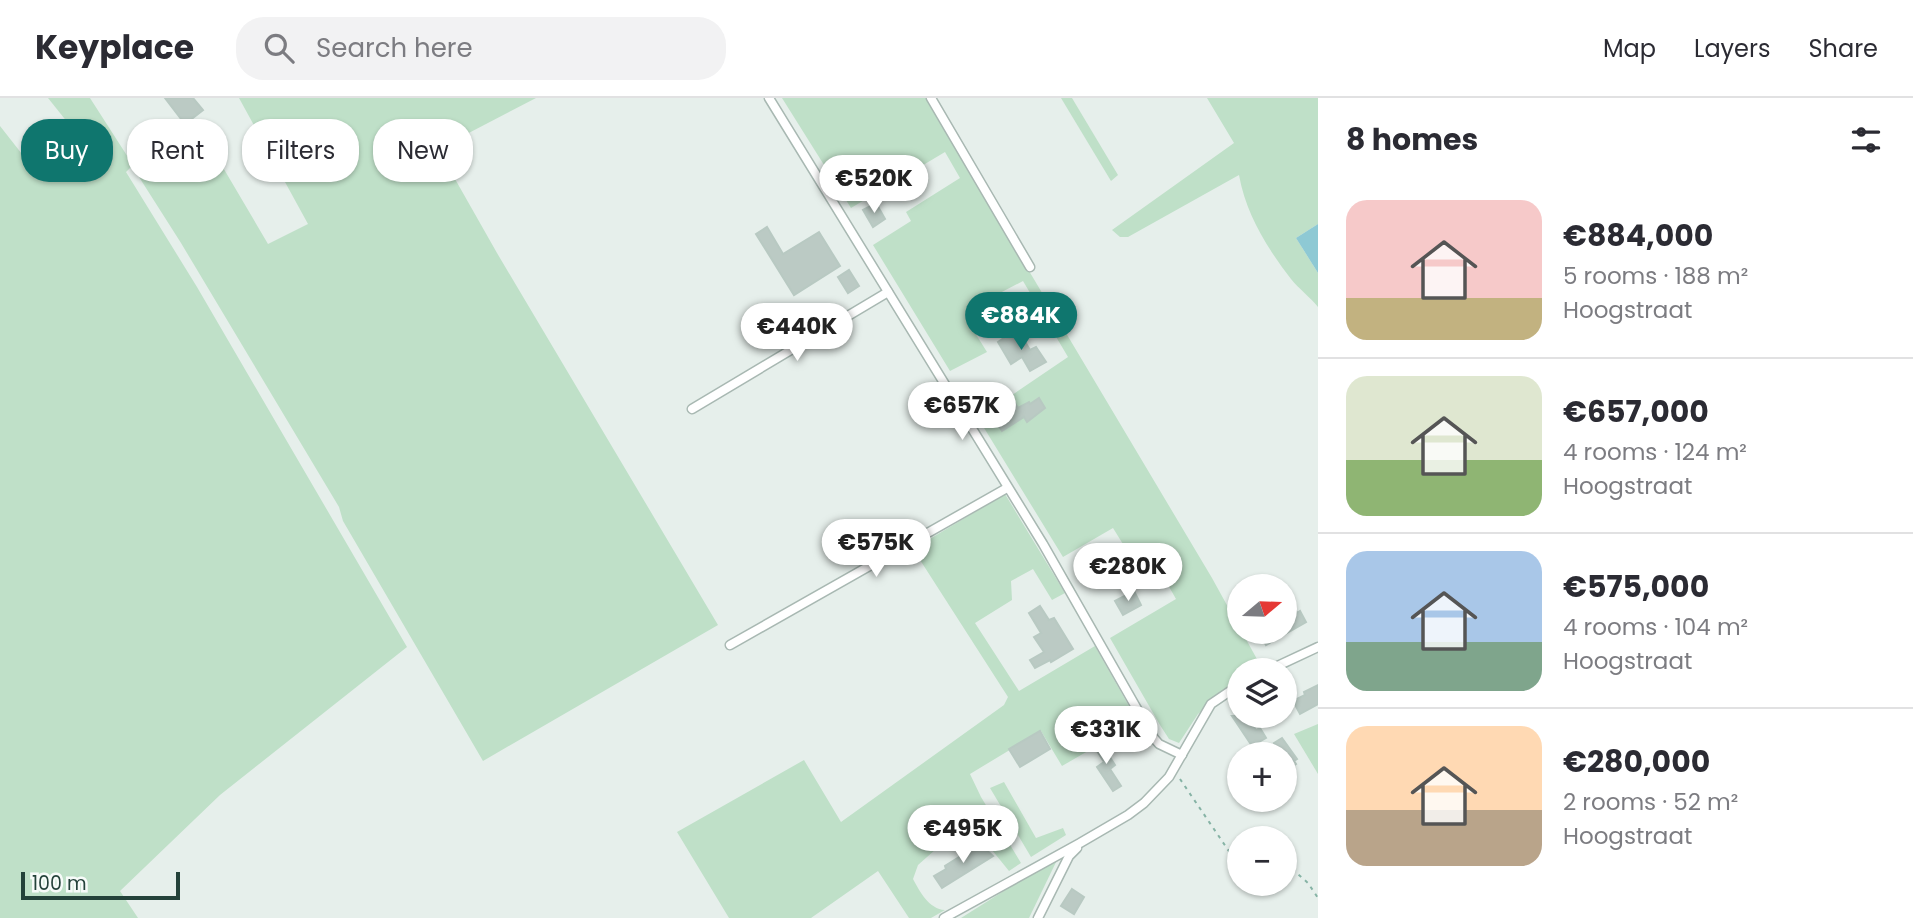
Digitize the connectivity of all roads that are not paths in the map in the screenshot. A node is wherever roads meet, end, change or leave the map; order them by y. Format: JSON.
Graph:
{"nodes":[{"id":1,"x":769,"y":98,"type":"edge"},
{"id":2,"x":931,"y":98,"type":"edge"},
{"id":3,"x":1030,"y":267,"type":"dead end"},
{"id":4,"x":888,"y":292,"type":"junction"},
{"id":5,"x":692,"y":409,"type":"dead end"},
{"id":6,"x":1007,"y":488,"type":"junction"},
{"id":7,"x":730,"y":645,"type":"dead end"},
{"id":8,"x":1318,"y":647,"type":"edge"},
{"id":9,"x":1295,"y":658,"type":"edge"},
{"id":10,"x":1227,"y":693,"type":"edge"},
{"id":11,"x":1182,"y":755,"type":"junction"},
{"id":12,"x":1080,"y":844,"type":"junction"},
{"id":13,"x":944,"y":918,"type":"edge"},
{"id":14,"x":1038,"y":918,"type":"edge"}],
"edges":[{"from":1,"to":4,"type":"street"},
{"from":2,"to":3,"type":"street"},
{"from":4,"to":5,"type":"street"},
{"from":4,"to":6,"type":"street"},
{"from":6,"to":7,"type":"street"},
{"from":6,"to":11,"type":"street"},
{"from":8,"to":9,"type":"street"},
{"from":10,"to":11,"type":"street"},
{"from":11,"to":12,"type":"street"},
{"from":12,"to":13,"type":"street"},
{"from":12,"to":14,"type":"street"}]}
